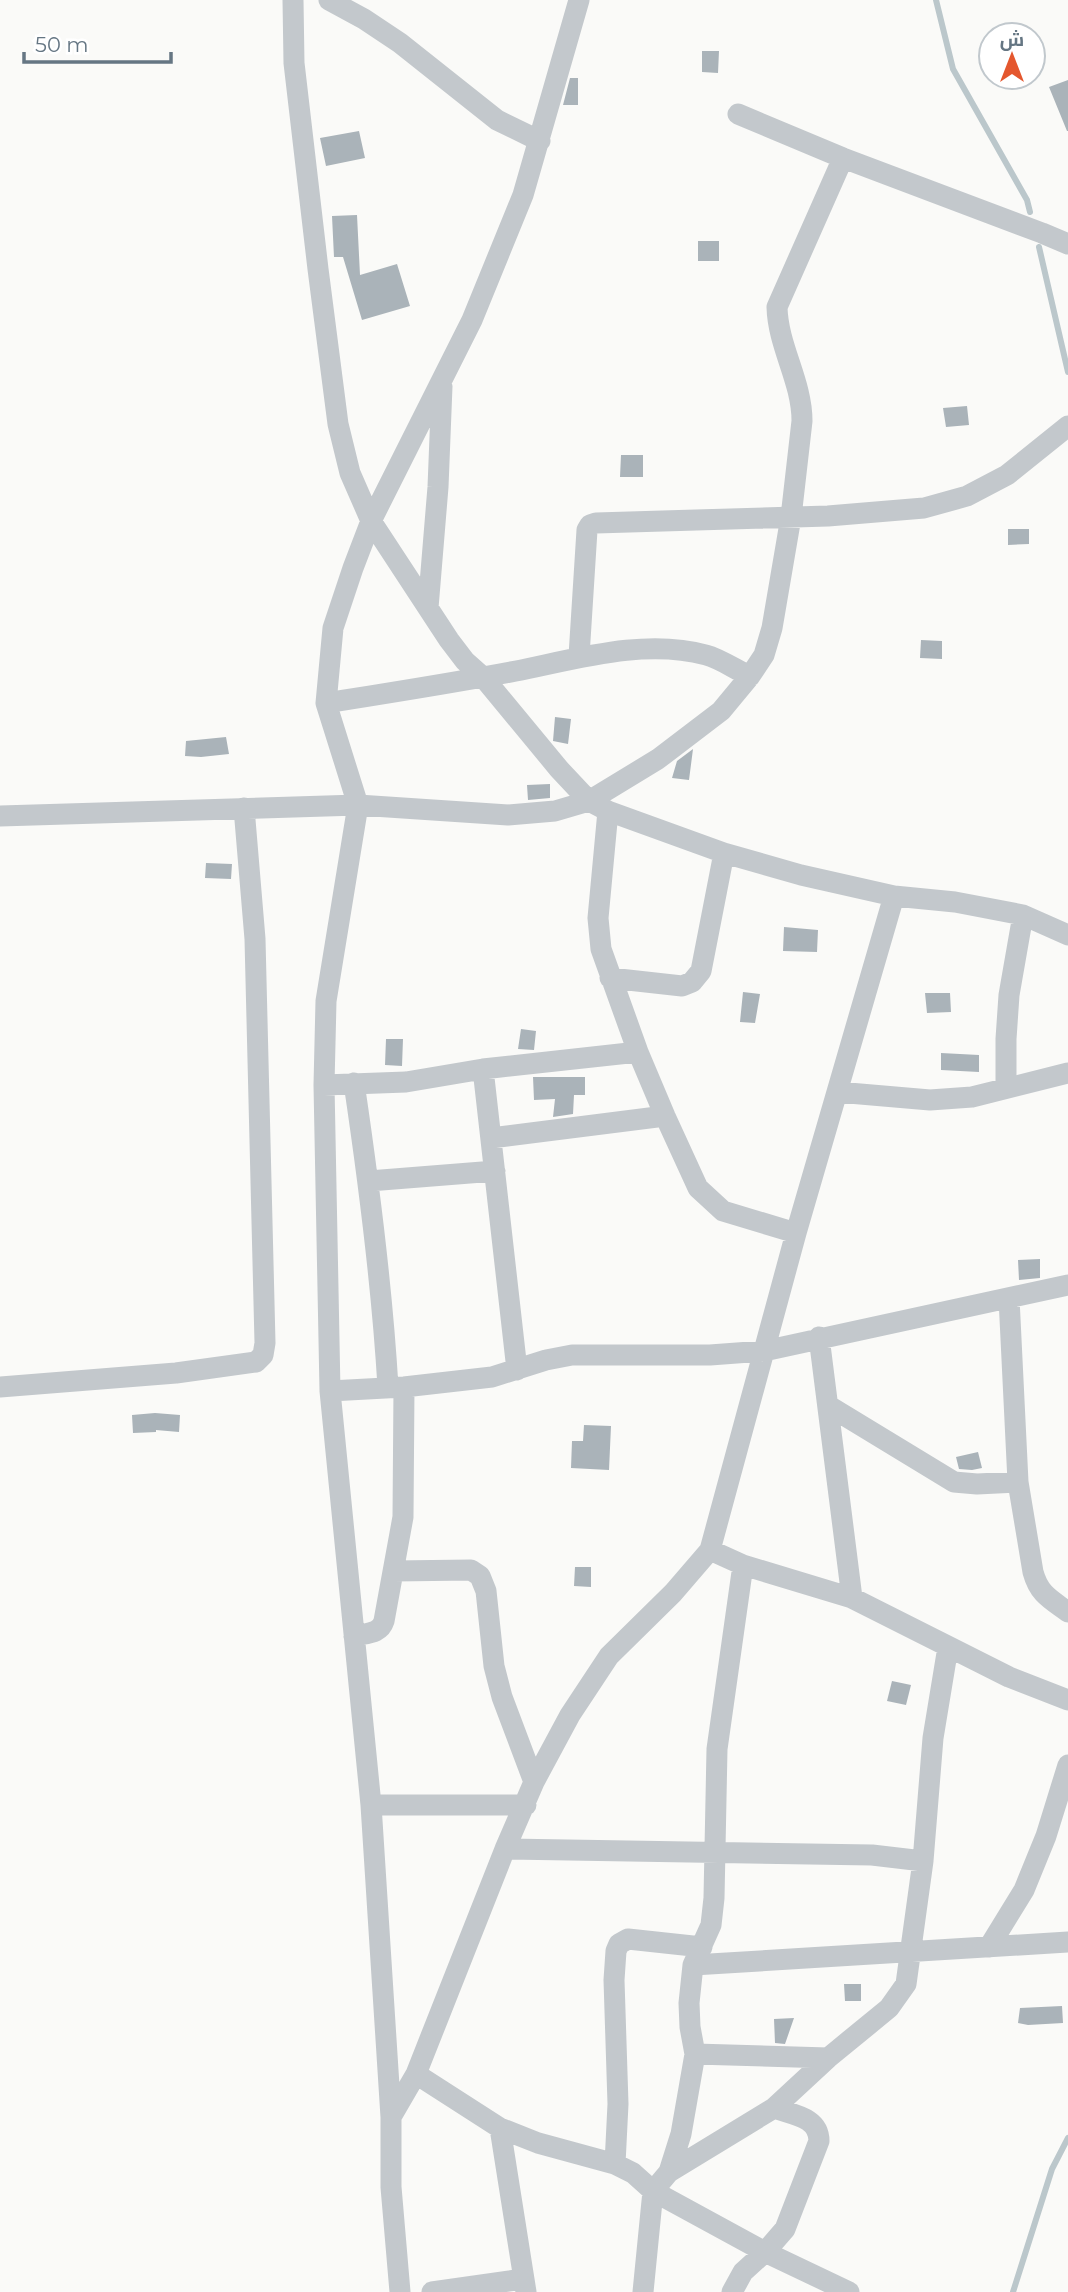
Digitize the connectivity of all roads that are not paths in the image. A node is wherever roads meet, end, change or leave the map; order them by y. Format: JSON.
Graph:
{"nodes":[{"id":1,"x":293,"y":0,"type":"edge"},
{"id":2,"x":329,"y":0,"type":"edge"},
{"id":3,"x":579,"y":0,"type":"edge"},
{"id":4,"x":738,"y":114,"type":"dead end"},
{"id":5,"x":540,"y":141,"type":"junction"},
{"id":6,"x":843,"y":158,"type":"junction"},
{"id":7,"x":1068,"y":244,"type":"edge"},
{"id":8,"x":443,"y":378,"type":"junction"},
{"id":9,"x":1068,"y":426,"type":"edge"},
{"id":10,"x":791,"y":517,"type":"junction"},
{"id":11,"x":370,"y":522,"type":"junction"},
{"id":12,"x":428,"y":608,"type":"junction"},
{"id":13,"x":579,"y":656,"type":"junction"},
{"id":14,"x":750,"y":676,"type":"junction"},
{"id":15,"x":482,"y":677,"type":"junction"},
{"id":16,"x":326,"y":703,"type":"junction"},
{"id":17,"x":589,"y":801,"type":"junction"},
{"id":18,"x":358,"y":805,"type":"junction"},
{"id":19,"x":244,"y":808,"type":"junction"},
{"id":20,"x":608,"y":811,"type":"junction"},
{"id":21,"x":0,"y":816,"type":"edge"},
{"id":22,"x":724,"y":853,"type":"junction"},
{"id":23,"x":894,"y":896,"type":"junction"},
{"id":24,"x":1023,"y":915,"type":"junction"},
{"id":25,"x":1068,"y":934,"type":"edge"},
{"id":26,"x":610,"y":978,"type":"junction"},
{"id":27,"x":638,"y":1052,"type":"junction"},
{"id":28,"x":482,"y":1069,"type":"junction"},
{"id":29,"x":1068,"y":1073,"type":"edge"},
{"id":30,"x":354,"y":1083,"type":"junction"},
{"id":31,"x":324,"y":1085,"type":"junction"},
{"id":32,"x":1006,"y":1088,"type":"junction"},
{"id":33,"x":837,"y":1092,"type":"junction"},
{"id":34,"x":665,"y":1116,"type":"junction"},
{"id":35,"x":491,"y":1139,"type":"junction"},
{"id":36,"x":495,"y":1171,"type":"junction"},
{"id":37,"x":369,"y":1181,"type":"junction"},
{"id":38,"x":796,"y":1233,"type":"junction"},
{"id":39,"x":1068,"y":1284,"type":"edge"},
{"id":40,"x":1009,"y":1298,"type":"junction"},
{"id":41,"x":819,"y":1337,"type":"junction"},
{"id":42,"x":764,"y":1350,"type":"junction"},
{"id":43,"x":517,"y":1370,"type":"junction"},
{"id":44,"x":0,"y":1387,"type":"edge"},
{"id":45,"x":396,"y":1387,"type":"junction"},
{"id":46,"x":330,"y":1391,"type":"junction"},
{"id":47,"x":829,"y":1406,"type":"junction"},
{"id":48,"x":1018,"y":1482,"type":"junction"},
{"id":49,"x":710,"y":1550,"type":"junction"},
{"id":50,"x":743,"y":1564,"type":"junction"},
{"id":51,"x":394,"y":1571,"type":"junction"},
{"id":52,"x":852,"y":1598,"type":"junction"},
{"id":53,"x":1068,"y":1612,"type":"edge"},
{"id":54,"x":355,"y":1636,"type":"junction"},
{"id":55,"x":948,"y":1647,"type":"junction"},
{"id":56,"x":1068,"y":1700,"type":"edge"},
{"id":57,"x":1068,"y":1765,"type":"edge"},
{"id":58,"x":534,"y":1782,"type":"junction"},
{"id":59,"x":371,"y":1805,"type":"junction"},
{"id":60,"x":526,"y":1805,"type":"junction"},
{"id":61,"x":505,"y":1849,"type":"junction"},
{"id":62,"x":715,"y":1851,"type":"junction"},
{"id":63,"x":923,"y":1861,"type":"junction"},
{"id":64,"x":1068,"y":1942,"type":"edge"},
{"id":65,"x":989,"y":1947,"type":"junction"},
{"id":66,"x":912,"y":1952,"type":"junction"},
{"id":67,"x":697,"y":1956,"type":"junction"},
{"id":68,"x":695,"y":2054,"type":"junction"},
{"id":69,"x":828,"y":2058,"type":"junction"},
{"id":70,"x":416,"y":2074,"type":"junction"},
{"id":71,"x":774,"y":2108,"type":"junction"},
{"id":72,"x":391,"y":2117,"type":"junction"},
{"id":73,"x":500,"y":2128,"type":"junction"},
{"id":74,"x":615,"y":2164,"type":"junction"},
{"id":75,"x":669,"y":2172,"type":"junction"},
{"id":76,"x":653,"y":2191,"type":"junction"},
{"id":77,"x":765,"y":2252,"type":"junction"},
{"id":78,"x":808,"y":2283,"type":"edge"},
{"id":79,"x":525,"y":2286,"type":"edge"},
{"id":80,"x":400,"y":2292,"type":"edge"},
{"id":81,"x":432,"y":2292,"type":"edge"},
{"id":82,"x":643,"y":2292,"type":"edge"},
{"id":83,"x":732,"y":2292,"type":"edge"},
{"id":84,"x":849,"y":2292,"type":"edge"}],
"edges":[{"from":1,"to":11,"type":"street"},
{"from":2,"to":5,"type":"street"},
{"from":3,"to":5,"type":"street"},
{"from":4,"to":6,"type":"street"},
{"from":5,"to":8,"type":"street"},
{"from":6,"to":7,"type":"street"},
{"from":6,"to":10,"type":"street"},
{"from":8,"to":11,"type":"street"},
{"from":8,"to":12,"type":"street"},
{"from":9,"to":10,"type":"street"},
{"from":10,"to":13,"type":"street"},
{"from":10,"to":14,"type":"street"},
{"from":11,"to":12,"type":"street"},
{"from":11,"to":16,"type":"street"},
{"from":12,"to":15,"type":"street"},
{"from":13,"to":14,"type":"street"},
{"from":13,"to":15,"type":"street"},
{"from":14,"to":17,"type":"street"},
{"from":15,"to":16,"type":"street"},
{"from":15,"to":17,"type":"street"},
{"from":16,"to":18,"type":"street"},
{"from":17,"to":18,"type":"street"},
{"from":17,"to":20,"type":"street"},
{"from":18,"to":19,"type":"street"},
{"from":18,"to":31,"type":"street"},
{"from":19,"to":21,"type":"street"},
{"from":19,"to":44,"type":"street"},
{"from":20,"to":22,"type":"street"},
{"from":20,"to":26,"type":"street"},
{"from":22,"to":23,"type":"street"},
{"from":22,"to":26,"type":"street"},
{"from":23,"to":24,"type":"street"},
{"from":23,"to":33,"type":"street"},
{"from":24,"to":25,"type":"street"},
{"from":24,"to":32,"type":"street"},
{"from":26,"to":27,"type":"street"},
{"from":27,"to":28,"type":"street"},
{"from":27,"to":34,"type":"street"},
{"from":28,"to":30,"type":"street"},
{"from":28,"to":35,"type":"street"},
{"from":29,"to":32,"type":"street"},
{"from":30,"to":31,"type":"street"},
{"from":30,"to":37,"type":"street"},
{"from":31,"to":46,"type":"street"},
{"from":32,"to":33,"type":"street"},
{"from":33,"to":38,"type":"street"},
{"from":34,"to":35,"type":"street"},
{"from":34,"to":38,"type":"street"},
{"from":35,"to":36,"type":"street"},
{"from":36,"to":37,"type":"street"},
{"from":36,"to":43,"type":"street"},
{"from":37,"to":45,"type":"street"},
{"from":38,"to":42,"type":"street"},
{"from":39,"to":40,"type":"street"},
{"from":40,"to":41,"type":"street"},
{"from":40,"to":48,"type":"street"},
{"from":41,"to":42,"type":"street"},
{"from":41,"to":47,"type":"street"},
{"from":42,"to":43,"type":"street"},
{"from":42,"to":49,"type":"street"},
{"from":43,"to":45,"type":"street"},
{"from":45,"to":46,"type":"street"},
{"from":45,"to":51,"type":"street"},
{"from":46,"to":54,"type":"street"},
{"from":47,"to":48,"type":"street"},
{"from":47,"to":52,"type":"street"},
{"from":48,"to":53,"type":"street"},
{"from":49,"to":50,"type":"street"},
{"from":49,"to":58,"type":"street"},
{"from":50,"to":52,"type":"street"},
{"from":50,"to":62,"type":"street"},
{"from":51,"to":54,"type":"street"},
{"from":51,"to":58,"type":"street"},
{"from":52,"to":55,"type":"street"},
{"from":54,"to":59,"type":"street"},
{"from":55,"to":56,"type":"street"},
{"from":55,"to":63,"type":"street"},
{"from":57,"to":65,"type":"street"},
{"from":58,"to":60,"type":"street"},
{"from":59,"to":60,"type":"street"},
{"from":59,"to":72,"type":"street"},
{"from":60,"to":61,"type":"street"},
{"from":61,"to":62,"type":"street"},
{"from":61,"to":70,"type":"street"},
{"from":62,"to":63,"type":"street"},
{"from":62,"to":67,"type":"street"},
{"from":63,"to":66,"type":"street"},
{"from":64,"to":65,"type":"street"},
{"from":65,"to":66,"type":"street"},
{"from":66,"to":67,"type":"street"},
{"from":66,"to":69,"type":"street"},
{"from":67,"to":68,"type":"street"},
{"from":67,"to":74,"type":"street"},
{"from":68,"to":69,"type":"street"},
{"from":68,"to":75,"type":"street"},
{"from":69,"to":71,"type":"street"},
{"from":70,"to":72,"type":"street"},
{"from":70,"to":73,"type":"street"},
{"from":71,"to":75,"type":"street"},
{"from":71,"to":77,"type":"street"},
{"from":72,"to":80,"type":"street"},
{"from":73,"to":74,"type":"street"},
{"from":73,"to":79,"type":"street"},
{"from":74,"to":76,"type":"street"},
{"from":75,"to":76,"type":"street"},
{"from":76,"to":77,"type":"street"},
{"from":76,"to":82,"type":"street"},
{"from":77,"to":78,"type":"street"},
{"from":77,"to":83,"type":"street"},
{"from":78,"to":84,"type":"street"},
{"from":79,"to":81,"type":"street"}]}
